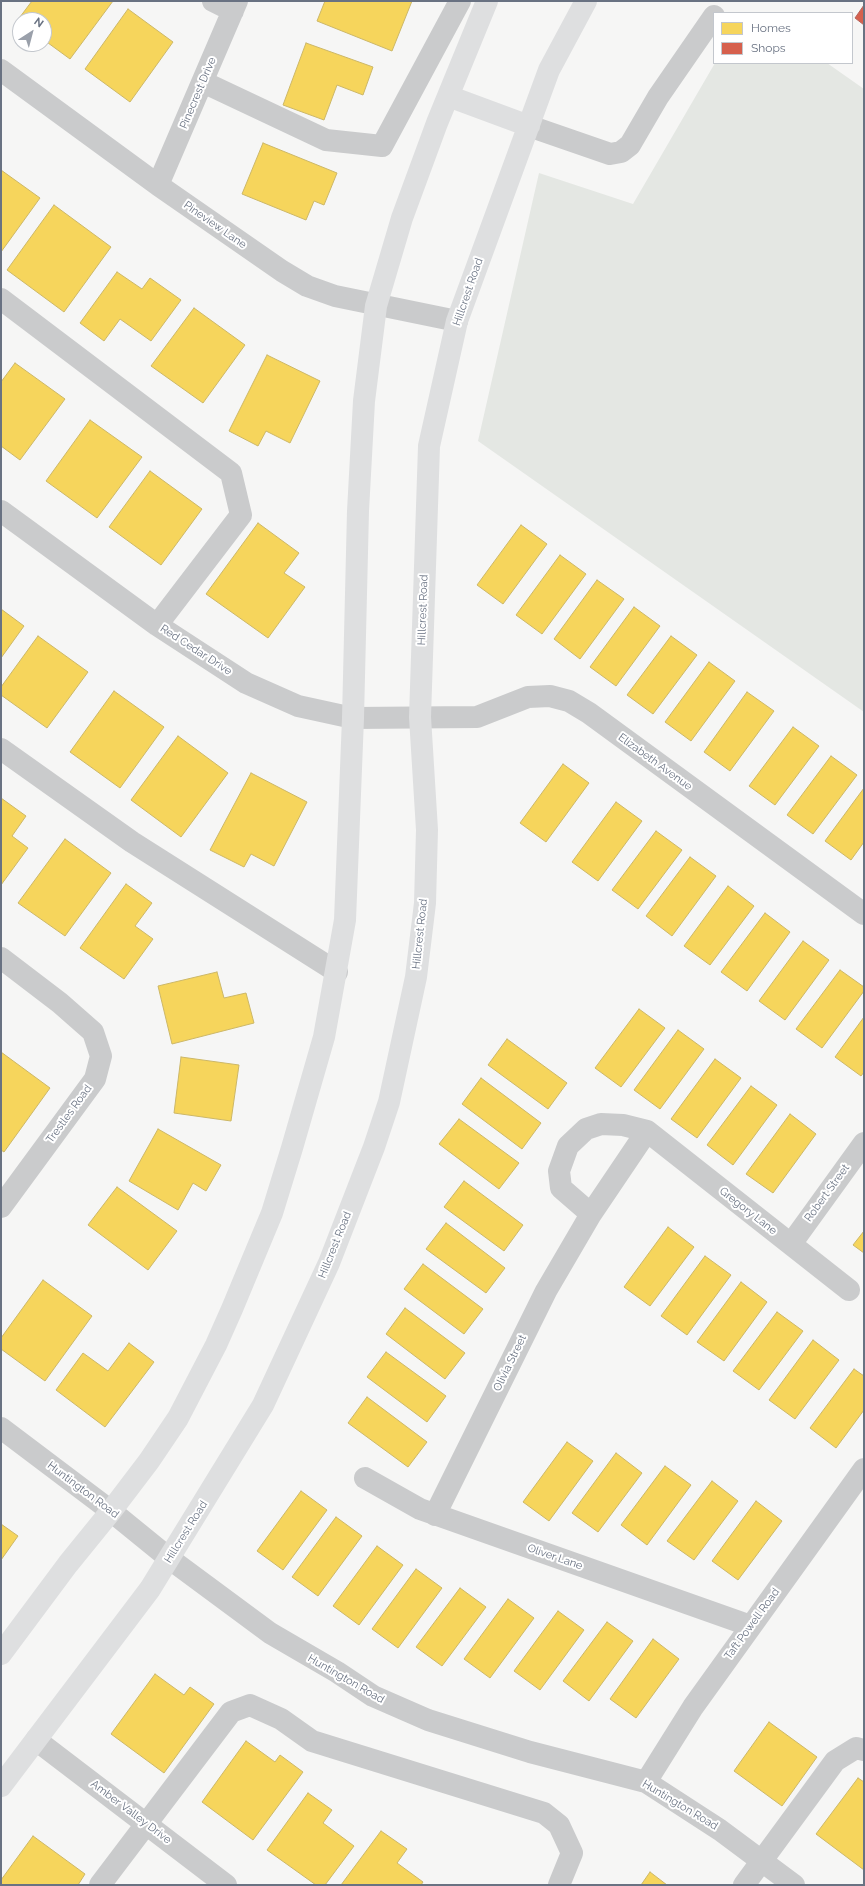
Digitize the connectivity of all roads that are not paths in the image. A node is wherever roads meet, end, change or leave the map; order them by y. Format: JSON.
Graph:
{"nodes":[{"id":1,"x":213,"y":1,"type":"edge"},
{"id":2,"x":460,"y":1,"type":"edge"},
{"id":3,"x":487,"y":1,"type":"edge"},
{"id":4,"x":586,"y":1,"type":"edge"},
{"id":5,"x":724,"y":1,"type":"edge"},
{"id":6,"x":235,"y":6,"type":"edge"},
{"id":7,"x":717,"y":12,"type":"edge"},
{"id":8,"x":713,"y":17,"type":"edge"},
{"id":9,"x":1,"y":70,"type":"edge"},
{"id":10,"x":203,"y":82,"type":"junction"},
{"id":11,"x":448,"y":96,"type":"junction"},
{"id":12,"x":529,"y":126,"type":"junction"},
{"id":13,"x":158,"y":185,"type":"junction"},
{"id":14,"x":1,"y":299,"type":"edge"},
{"id":15,"x":376,"y":306,"type":"junction"},
{"id":16,"x":457,"y":321,"type":"junction"},
{"id":17,"x":1,"y":512,"type":"edge"},
{"id":18,"x":157,"y":625,"type":"junction"},
{"id":19,"x":420,"y":717,"type":"junction"},
{"id":20,"x":353,"y":718,"type":"junction"},
{"id":21,"x":1,"y":749,"type":"edge"},
{"id":22,"x":864,"y":914,"type":"edge"},
{"id":23,"x":1,"y":958,"type":"edge"},
{"id":24,"x":337,"y":972,"type":"junction"},
{"id":25,"x":647,"y":1131,"type":"junction"},
{"id":26,"x":864,"y":1143,"type":"edge"},
{"id":27,"x":2,"y":1202,"type":"edge"},
{"id":28,"x":591,"y":1214,"type":"junction"},
{"id":29,"x":791,"y":1244,"type":"junction"},
{"id":30,"x":849,"y":1290,"type":"dead end"},
{"id":31,"x":1,"y":1428,"type":"edge"},
{"id":32,"x":864,"y":1469,"type":"edge"},
{"id":33,"x":365,"y":1478,"type":"dead end"},
{"id":34,"x":111,"y":1511,"type":"junction"},
{"id":35,"x":436,"y":1515,"type":"junction"},
{"id":36,"x":170,"y":1558,"type":"junction"},
{"id":37,"x":751,"y":1626,"type":"junction"},
{"id":38,"x":1,"y":1654,"type":"edge"},
{"id":39,"x":36,"y":1740,"type":"junction"},
{"id":40,"x":864,"y":1750,"type":"edge"},
{"id":41,"x":646,"y":1782,"type":"junction"},
{"id":42,"x":1,"y":1786,"type":"edge"},
{"id":43,"x":146,"y":1824,"type":"junction"},
{"id":44,"x":762,"y":1861,"type":"junction"},
{"id":45,"x":100,"y":1885,"type":"edge"},
{"id":46,"x":226,"y":1885,"type":"edge"},
{"id":47,"x":560,"y":1885,"type":"edge"},
{"id":48,"x":744,"y":1885,"type":"edge"},
{"id":49,"x":794,"y":1885,"type":"edge"}],
"edges":[{"from":1,"to":6,"type":"street"},
{"from":2,"to":10,"type":"street"},
{"from":3,"to":11,"type":"main road"},
{"from":4,"to":12,"type":"main road","name":"Hillcrest Road"},
{"from":5,"to":7,"type":"street"},
{"from":6,"to":10,"type":"street","name":"Pinecrest Drive"},
{"from":8,"to":12,"type":"street"},
{"from":9,"to":13,"type":"street","name":"Pineview Lane"},
{"from":10,"to":13,"type":"street","name":"Pinecrest Drive"},
{"from":11,"to":12,"type":"main road"},
{"from":11,"to":15,"type":"main road"},
{"from":12,"to":16,"type":"main road","name":"Hillcrest Road"},
{"from":13,"to":15,"type":"street","name":"Pineview Lane"},
{"from":14,"to":18,"type":"street"},
{"from":15,"to":16,"type":"street","name":"Pineview Lane"},
{"from":15,"to":20,"type":"main road"},
{"from":16,"to":19,"type":"main road","name":"Hillcrest Road"},
{"from":17,"to":18,"type":"street","name":"Red Cedar Drive"},
{"from":18,"to":20,"type":"street","name":"Red Cedar Drive"},
{"from":19,"to":20,"type":"street","name":"Red Cedar Drive"},
{"from":19,"to":22,"type":"street","name":"Elizabeth Avenue"},
{"from":19,"to":36,"type":"main road","name":"Hillcrest Road"},
{"from":20,"to":24,"type":"main road"},
{"from":21,"to":24,"type":"street"},
{"from":23,"to":27,"type":"street","name":"Trestles Road"},
{"from":24,"to":34,"type":"main road"},
{"from":25,"to":28,"type":"street","name":"Olivia Street"},
{"from":25,"to":28,"type":"street"},
{"from":25,"to":29,"type":"street","name":"Gregory Lane"},
{"from":26,"to":29,"type":"street","name":"Robert Street"},
{"from":28,"to":35,"type":"street","name":"Olivia Street"},
{"from":29,"to":30,"type":"street","name":"Gregory Lane"},
{"from":31,"to":34,"type":"street","name":"Huntington Road"},
{"from":32,"to":37,"type":"street","name":"Taft Powell Road"},
{"from":33,"to":35,"type":"street","name":"Oliver Lane"},
{"from":34,"to":36,"type":"street","name":"Huntington Road"},
{"from":34,"to":38,"type":"main road"},
{"from":35,"to":37,"type":"street","name":"Oliver Lane"},
{"from":36,"to":39,"type":"main road","name":"Hillcrest Road"},
{"from":36,"to":41,"type":"street","name":"Huntington Road"},
{"from":37,"to":41,"type":"street","name":"Taft Powell Road"},
{"from":39,"to":42,"type":"main road","name":"Hillcrest Road"},
{"from":39,"to":43,"type":"street","name":"Amber Valley Drive"},
{"from":40,"to":44,"type":"street"},
{"from":41,"to":44,"type":"street","name":"Huntington Road"},
{"from":43,"to":45,"type":"street"},
{"from":43,"to":46,"type":"street","name":"Amber Valley Drive"},
{"from":43,"to":47,"type":"street"},
{"from":44,"to":48,"type":"street"},
{"from":44,"to":49,"type":"street","name":"Huntington Road"}]}
